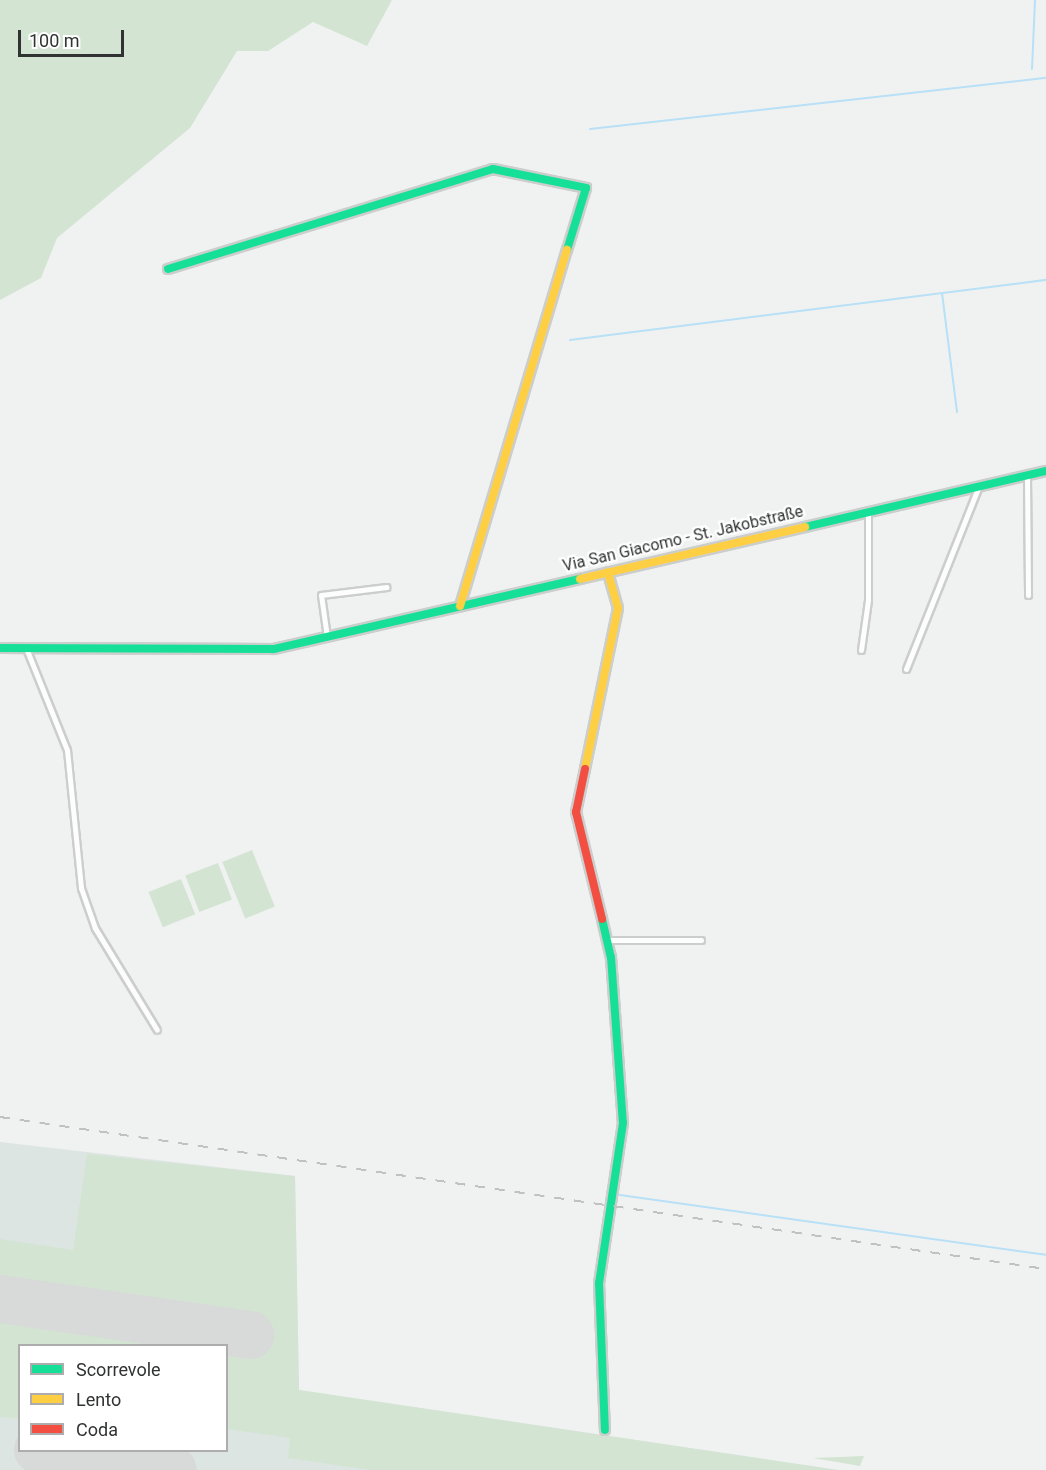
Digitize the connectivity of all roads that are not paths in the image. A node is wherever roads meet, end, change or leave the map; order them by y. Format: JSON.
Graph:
{"nodes":[{"id":1,"x":168,"y":268,"type":"dead end"},
{"id":2,"x":1046,"y":471,"type":"edge"},
{"id":3,"x":1027,"y":476,"type":"junction"},
{"id":4,"x":979,"y":486,"type":"junction"},
{"id":5,"x":868,"y":511,"type":"junction"},
{"id":6,"x":608,"y":572,"type":"junction"},
{"id":7,"x":387,"y":587,"type":"dead end"},
{"id":8,"x":1028,"y":595,"type":"dead end"},
{"id":9,"x":460,"y":606,"type":"junction"},
{"id":10,"x":327,"y":637,"type":"junction"},
{"id":11,"x":26,"y":646,"type":"junction"},
{"id":12,"x":0,"y":648,"type":"edge"},
{"id":13,"x":861,"y":650,"type":"dead end"},
{"id":14,"x":906,"y":669,"type":"dead end"},
{"id":15,"x":701,"y":939,"type":"dead end"},
{"id":16,"x":606,"y":940,"type":"junction"},
{"id":17,"x":157,"y":1030,"type":"dead end"},
{"id":18,"x":605,"y":1430,"type":"dead end"}],
"edges":[{"from":1,"to":9,"type":"street"},
{"from":2,"to":3,"type":"street","name":"Via San Giacomo - St. Jakobstraße"},
{"from":3,"to":4,"type":"street","name":"Via San Giacomo - St. Jakobstraße"},
{"from":3,"to":8,"type":"street"},
{"from":4,"to":5,"type":"street","name":"Via San Giacomo - St. Jakobstraße"},
{"from":4,"to":14,"type":"street"},
{"from":5,"to":6,"type":"street","name":"Via San Giacomo - St. Jakobstraße"},
{"from":5,"to":13,"type":"street"},
{"from":6,"to":9,"type":"street","name":"Via San Giacomo - St. Jakobstraße"},
{"from":6,"to":16,"type":"street"},
{"from":7,"to":10,"type":"street"},
{"from":9,"to":10,"type":"street","name":"Via San Giacomo - St. Jakobstraße"},
{"from":10,"to":11,"type":"street","name":"Via San Giacomo - St. Jakobstraße"},
{"from":11,"to":12,"type":"street","name":"Via San Giacomo - St. Jakobstraße"},
{"from":11,"to":17,"type":"street"},
{"from":15,"to":16,"type":"street"},
{"from":16,"to":18,"type":"street"}]}
